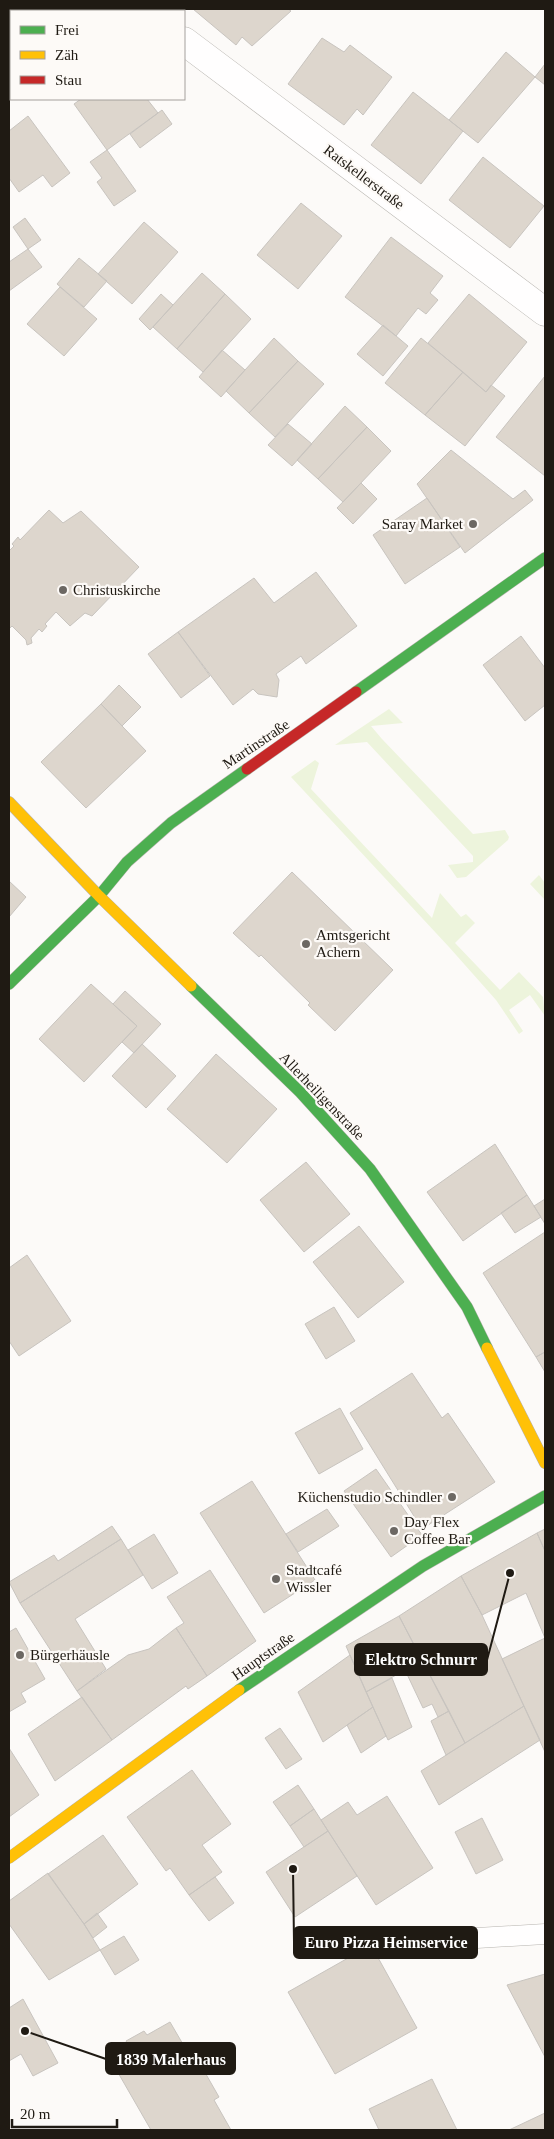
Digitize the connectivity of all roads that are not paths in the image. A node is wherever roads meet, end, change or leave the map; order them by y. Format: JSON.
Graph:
{"nodes":[{"id":1,"x":185,"y":42,"type":"edge"},
{"id":2,"x":545,"y":312,"type":"edge"},
{"id":3,"x":545,"y":558,"type":"edge"},
{"id":4,"x":9,"y":802,"type":"edge"},
{"id":5,"x":99,"y":896,"type":"junction"},
{"id":6,"x":9,"y":984,"type":"edge"},
{"id":7,"x":545,"y":1462,"type":"edge"},
{"id":8,"x":545,"y":1496,"type":"edge"},
{"id":9,"x":9,"y":1858,"type":"edge"},
{"id":10,"x":545,"y":1934,"type":"edge"},
{"id":11,"x":446,"y":1944,"type":"dead end"}],
"edges":[{"from":1,"to":2,"type":"street","name":"Ratskellerstraße"},
{"from":3,"to":5,"type":"street","name":"Martinstraße"},
{"from":4,"to":5,"type":"street","name":"Allerheiligenstraße"},
{"from":5,"to":6,"type":"street","name":"Martinstraße"},
{"from":5,"to":7,"type":"street","name":"Allerheiligenstraße"},
{"from":8,"to":9,"type":"street","name":"Hauptstraße"},
{"from":10,"to":11,"type":"lane"}]}
